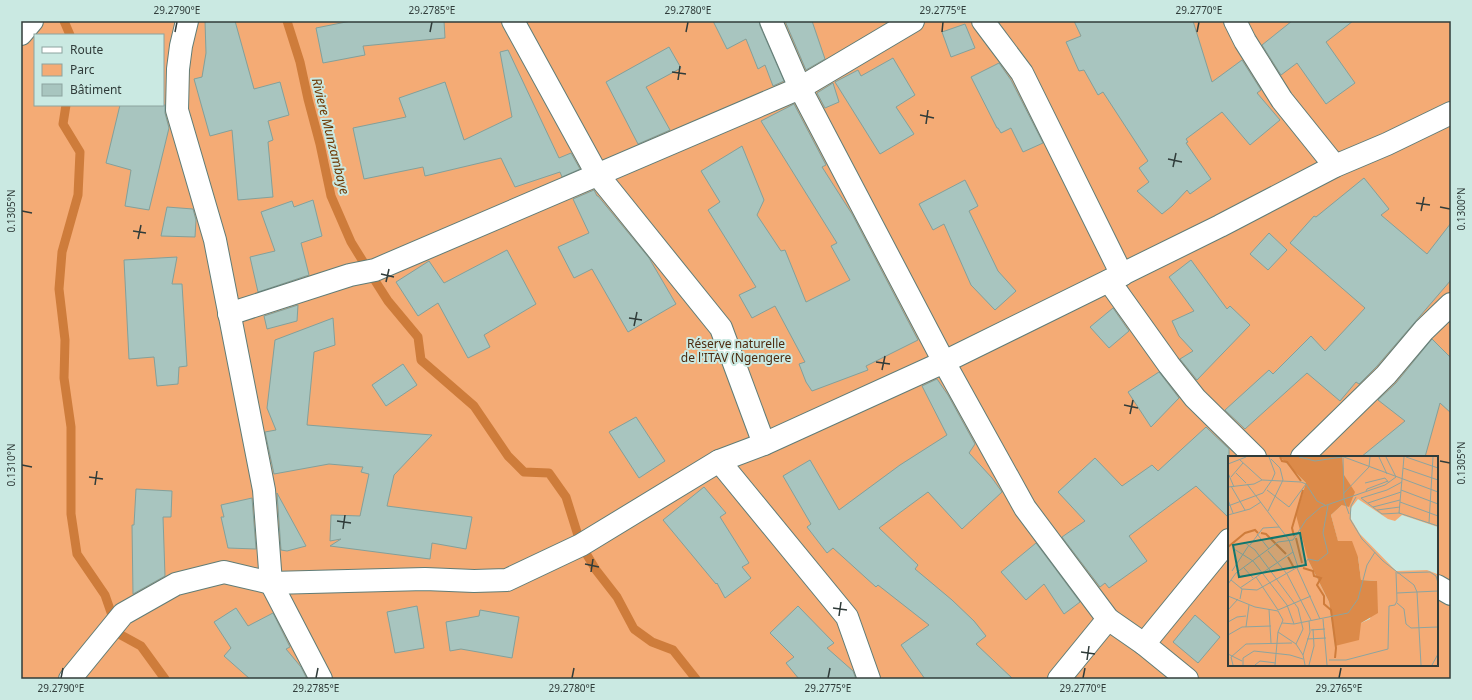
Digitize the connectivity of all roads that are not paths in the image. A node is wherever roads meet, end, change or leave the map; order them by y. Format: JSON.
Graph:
{"nodes":[{"id":1,"x":32,"y":21,"type":"edge"},
{"id":2,"x":187,"y":21,"type":"edge"},
{"id":3,"x":513,"y":21,"type":"edge"},
{"id":4,"x":771,"y":21,"type":"edge"},
{"id":5,"x":913,"y":21,"type":"edge"},
{"id":6,"x":983,"y":21,"type":"edge"},
{"id":7,"x":1235,"y":21,"type":"edge"},
{"id":8,"x":21,"y":34,"type":"edge"},
{"id":9,"x":800,"y":88,"type":"junction"},
{"id":10,"x":1451,"y":114,"type":"edge"},
{"id":11,"x":1335,"y":166,"type":"junction"},
{"id":12,"x":597,"y":174,"type":"junction"},
{"id":13,"x":1115,"y":278,"type":"junction"},
{"id":14,"x":1451,"y":304,"type":"edge"},
{"id":15,"x":229,"y":314,"type":"junction"},
{"id":16,"x":944,"y":362,"type":"junction"},
{"id":17,"x":764,"y":444,"type":"junction"},
{"id":18,"x":1254,"y":456,"type":"edge"},
{"id":19,"x":1303,"y":456,"type":"edge"},
{"id":20,"x":719,"y":462,"type":"junction"},
{"id":21,"x":1228,"y":541,"type":"edge"},
{"id":22,"x":271,"y":583,"type":"junction"},
{"id":23,"x":1438,"y":587,"type":"edge"},
{"id":24,"x":1451,"y":594,"type":"edge"},
{"id":25,"x":1108,"y":619,"type":"junction"},
{"id":26,"x":1144,"y":644,"type":"junction"},
{"id":27,"x":70,"y":679,"type":"edge"},
{"id":28,"x":321,"y":679,"type":"edge"},
{"id":29,"x":869,"y":679,"type":"edge"},
{"id":30,"x":1059,"y":679,"type":"edge"},
{"id":31,"x":1187,"y":679,"type":"edge"}],
"edges":[{"from":1,"to":8,"type":"street"},
{"from":2,"to":15,"type":"street"},
{"from":3,"to":12,"type":"street"},
{"from":4,"to":9,"type":"street"},
{"from":5,"to":9,"type":"street"},
{"from":6,"to":13,"type":"street"},
{"from":7,"to":11,"type":"street"},
{"from":9,"to":12,"type":"street"},
{"from":9,"to":16,"type":"street"},
{"from":10,"to":11,"type":"street"},
{"from":11,"to":13,"type":"street"},
{"from":12,"to":15,"type":"street"},
{"from":12,"to":17,"type":"street"},
{"from":13,"to":16,"type":"street"},
{"from":13,"to":18,"type":"street"},
{"from":14,"to":19,"type":"street"},
{"from":15,"to":22,"type":"street"},
{"from":16,"to":17,"type":"street"},
{"from":16,"to":25,"type":"street"},
{"from":17,"to":20,"type":"street"},
{"from":20,"to":22,"type":"street"},
{"from":20,"to":29,"type":"street"},
{"from":21,"to":26,"type":"street"},
{"from":22,"to":27,"type":"street"},
{"from":22,"to":28,"type":"street"},
{"from":23,"to":24,"type":"street"},
{"from":25,"to":26,"type":"street"},
{"from":25,"to":30,"type":"street"},
{"from":26,"to":31,"type":"street"}]}
